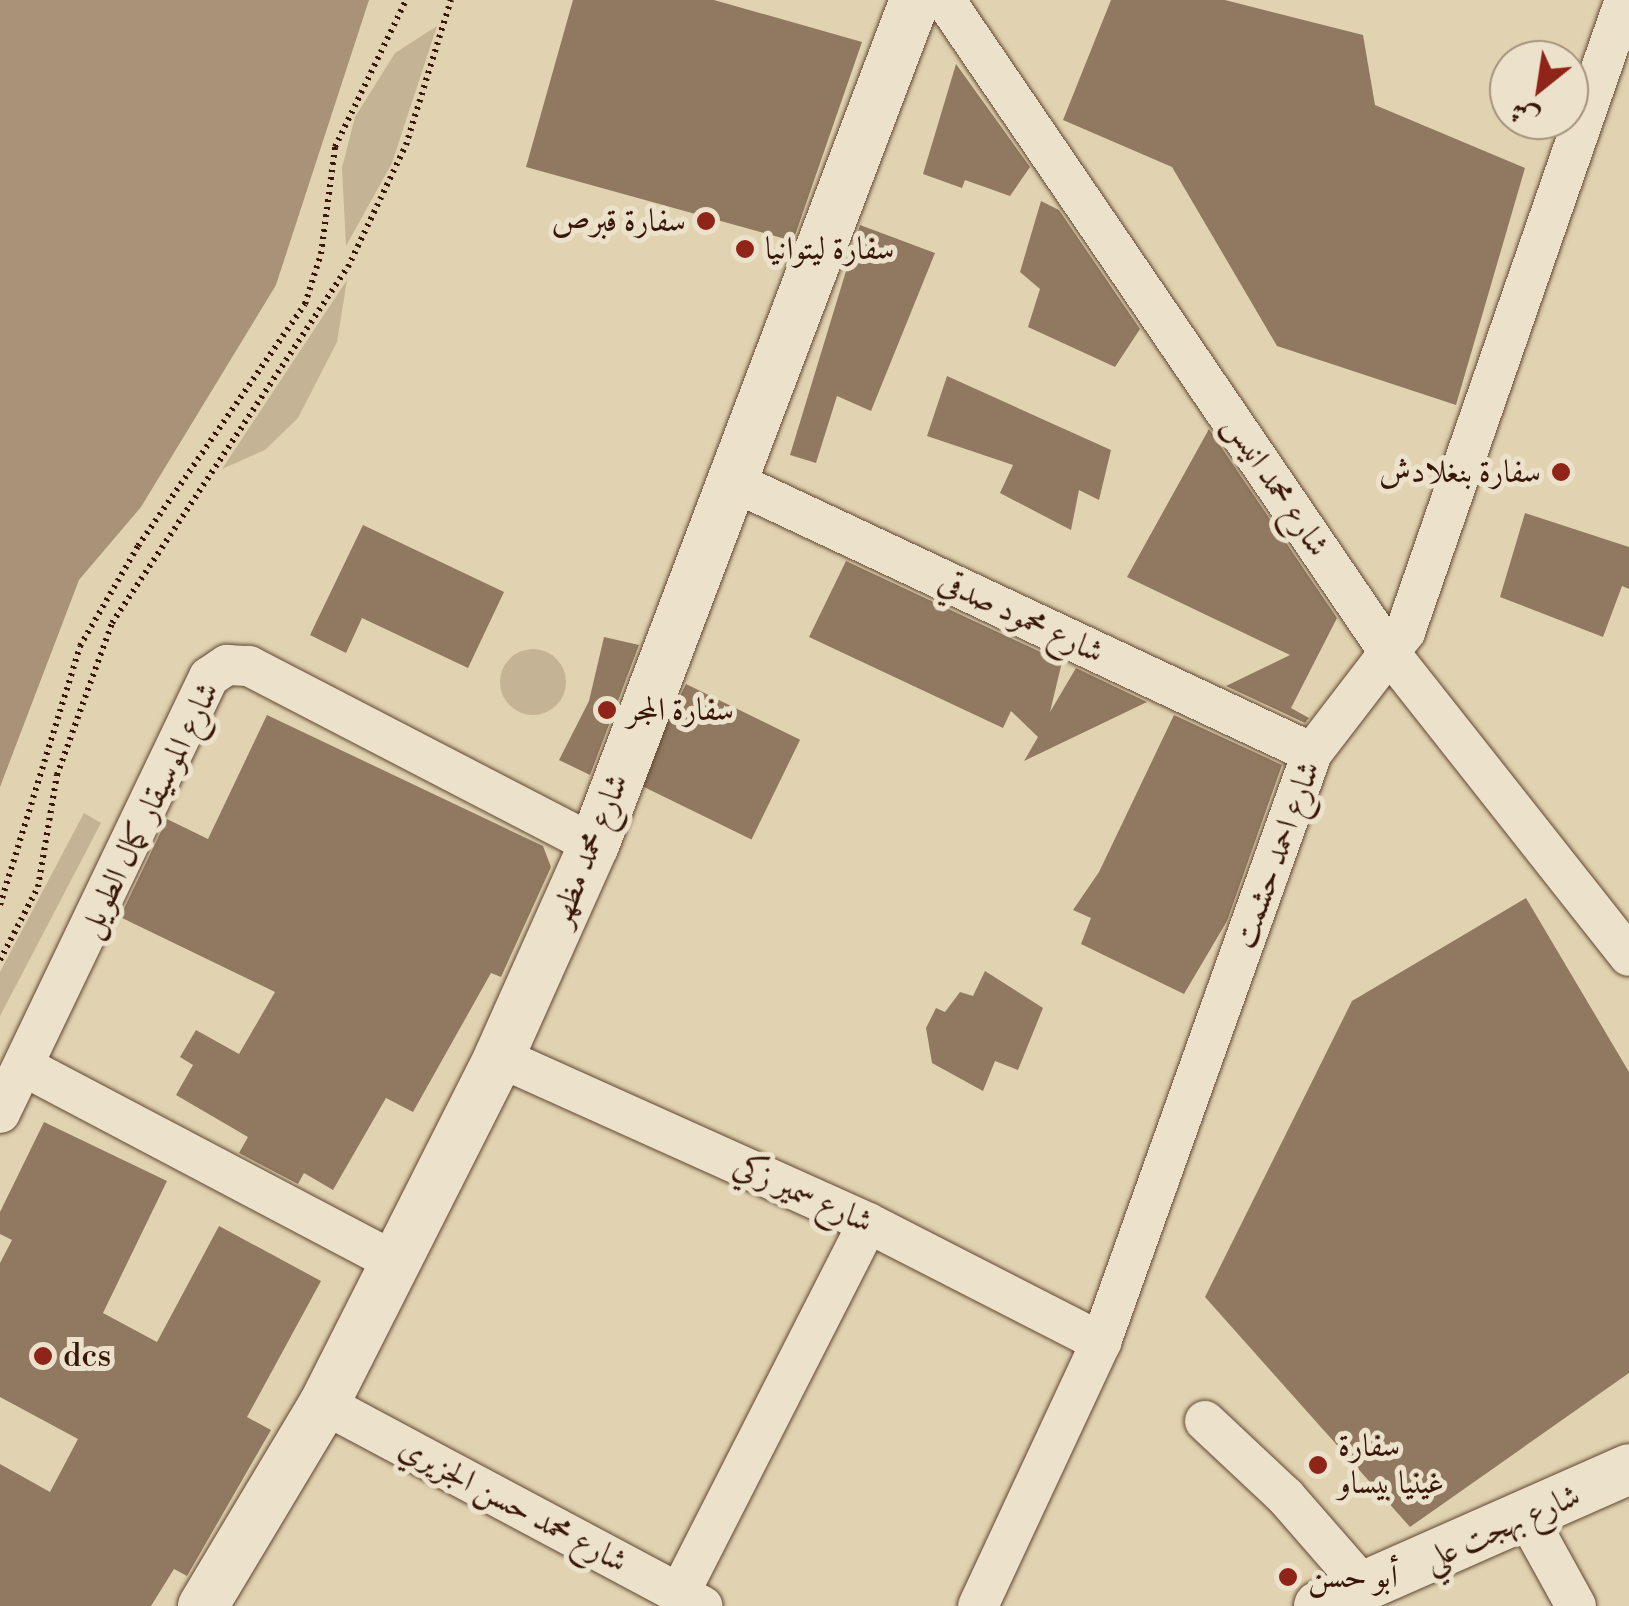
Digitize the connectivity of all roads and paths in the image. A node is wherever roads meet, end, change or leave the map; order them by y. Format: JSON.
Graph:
{"nodes":[{"id":1,"x":406,"y":0,"type":"edge"},
{"id":2,"x":451,"y":0,"type":"edge"},
{"id":3,"x":915,"y":0,"type":"edge"},
{"id":4,"x":945,"y":0,"type":"edge"},
{"id":5,"x":1625,"y":0,"type":"edge"},
{"id":6,"x":730,"y":480,"type":"junction"},
{"id":7,"x":1389,"y":652,"type":"junction"},
{"id":8,"x":1312,"y":753,"type":"junction"},
{"id":9,"x":594,"y":845,"type":"junction"},
{"id":10,"x":0,"y":905,"type":"edge"},
{"id":11,"x":1629,"y":956,"type":"edge"},
{"id":12,"x":0,"y":960,"type":"edge"},
{"id":13,"x":499,"y":1058,"type":"junction"},
{"id":14,"x":25,"y":1067,"type":"junction"},
{"id":15,"x":0,"y":1113,"type":"edge"},
{"id":16,"x":868,"y":1223,"type":"junction"},
{"id":17,"x":395,"y":1262,"type":"junction"},
{"id":18,"x":1101,"y":1342,"type":"junction"},
{"id":19,"x":324,"y":1404,"type":"junction"},
{"id":20,"x":1205,"y":1420,"type":"dead end"},
{"id":21,"x":1629,"y":1470,"type":"edge"},
{"id":22,"x":1528,"y":1519,"type":"junction"},
{"id":23,"x":1366,"y":1589,"type":"junction"},
{"id":24,"x":690,"y":1600,"type":"edge"},
{"id":25,"x":203,"y":1606,"type":"edge"},
{"id":26,"x":978,"y":1606,"type":"edge"},
{"id":27,"x":1319,"y":1606,"type":"edge"},
{"id":28,"x":1576,"y":1606,"type":"edge"}],
"edges":[{"from":1,"to":10,"type":"path"},
{"from":2,"to":12,"type":"path"},
{"from":3,"to":6,"type":"street","name":"شارع محمد مظهر"},
{"from":4,"to":7,"type":"street","name":"شارع محمد انيس"},
{"from":5,"to":7,"type":"street","name":"شارع احمد حشمت"},
{"from":6,"to":8,"type":"street","name":"شارع محمود صدقي"},
{"from":6,"to":9,"type":"street","name":"شارع محمد مظهر"},
{"from":7,"to":8,"type":"street","name":"شارع احمد حشمت"},
{"from":7,"to":11,"type":"street","name":"شارع محمد انيس"},
{"from":8,"to":18,"type":"street","name":"شارع احمد حشمت"},
{"from":9,"to":13,"type":"street","name":"شارع محمد مظهر"},
{"from":9,"to":14,"type":"street","name":"شارع الموسيقار كمال الطويل"},
{"from":13,"to":16,"type":"street","name":"شارع سمير زكي"},
{"from":13,"to":17,"type":"street","name":"شارع محمد مظهر"},
{"from":14,"to":15,"type":"street","name":"شارع الموسيقار كمال الطويل"},
{"from":14,"to":17,"type":"street"},
{"from":16,"to":18,"type":"street","name":"شارع سمير زكي"},
{"from":16,"to":24,"type":"street"},
{"from":17,"to":19,"type":"street","name":"شارع محمد مظهر"},
{"from":18,"to":26,"type":"street","name":"شارع احمد حشمت"},
{"from":19,"to":24,"type":"street","name":"شارع محمد حسن الجزيري"},
{"from":19,"to":25,"type":"street","name":"شارع محمد مظهر"},
{"from":20,"to":23,"type":"street"},
{"from":21,"to":22,"type":"street","name":"شارع بهجت علي"},
{"from":22,"to":23,"type":"street","name":"شارع بهجت علي"},
{"from":22,"to":28,"type":"street"},
{"from":23,"to":27,"type":"street","name":"شارع بهجت علي"}]}
